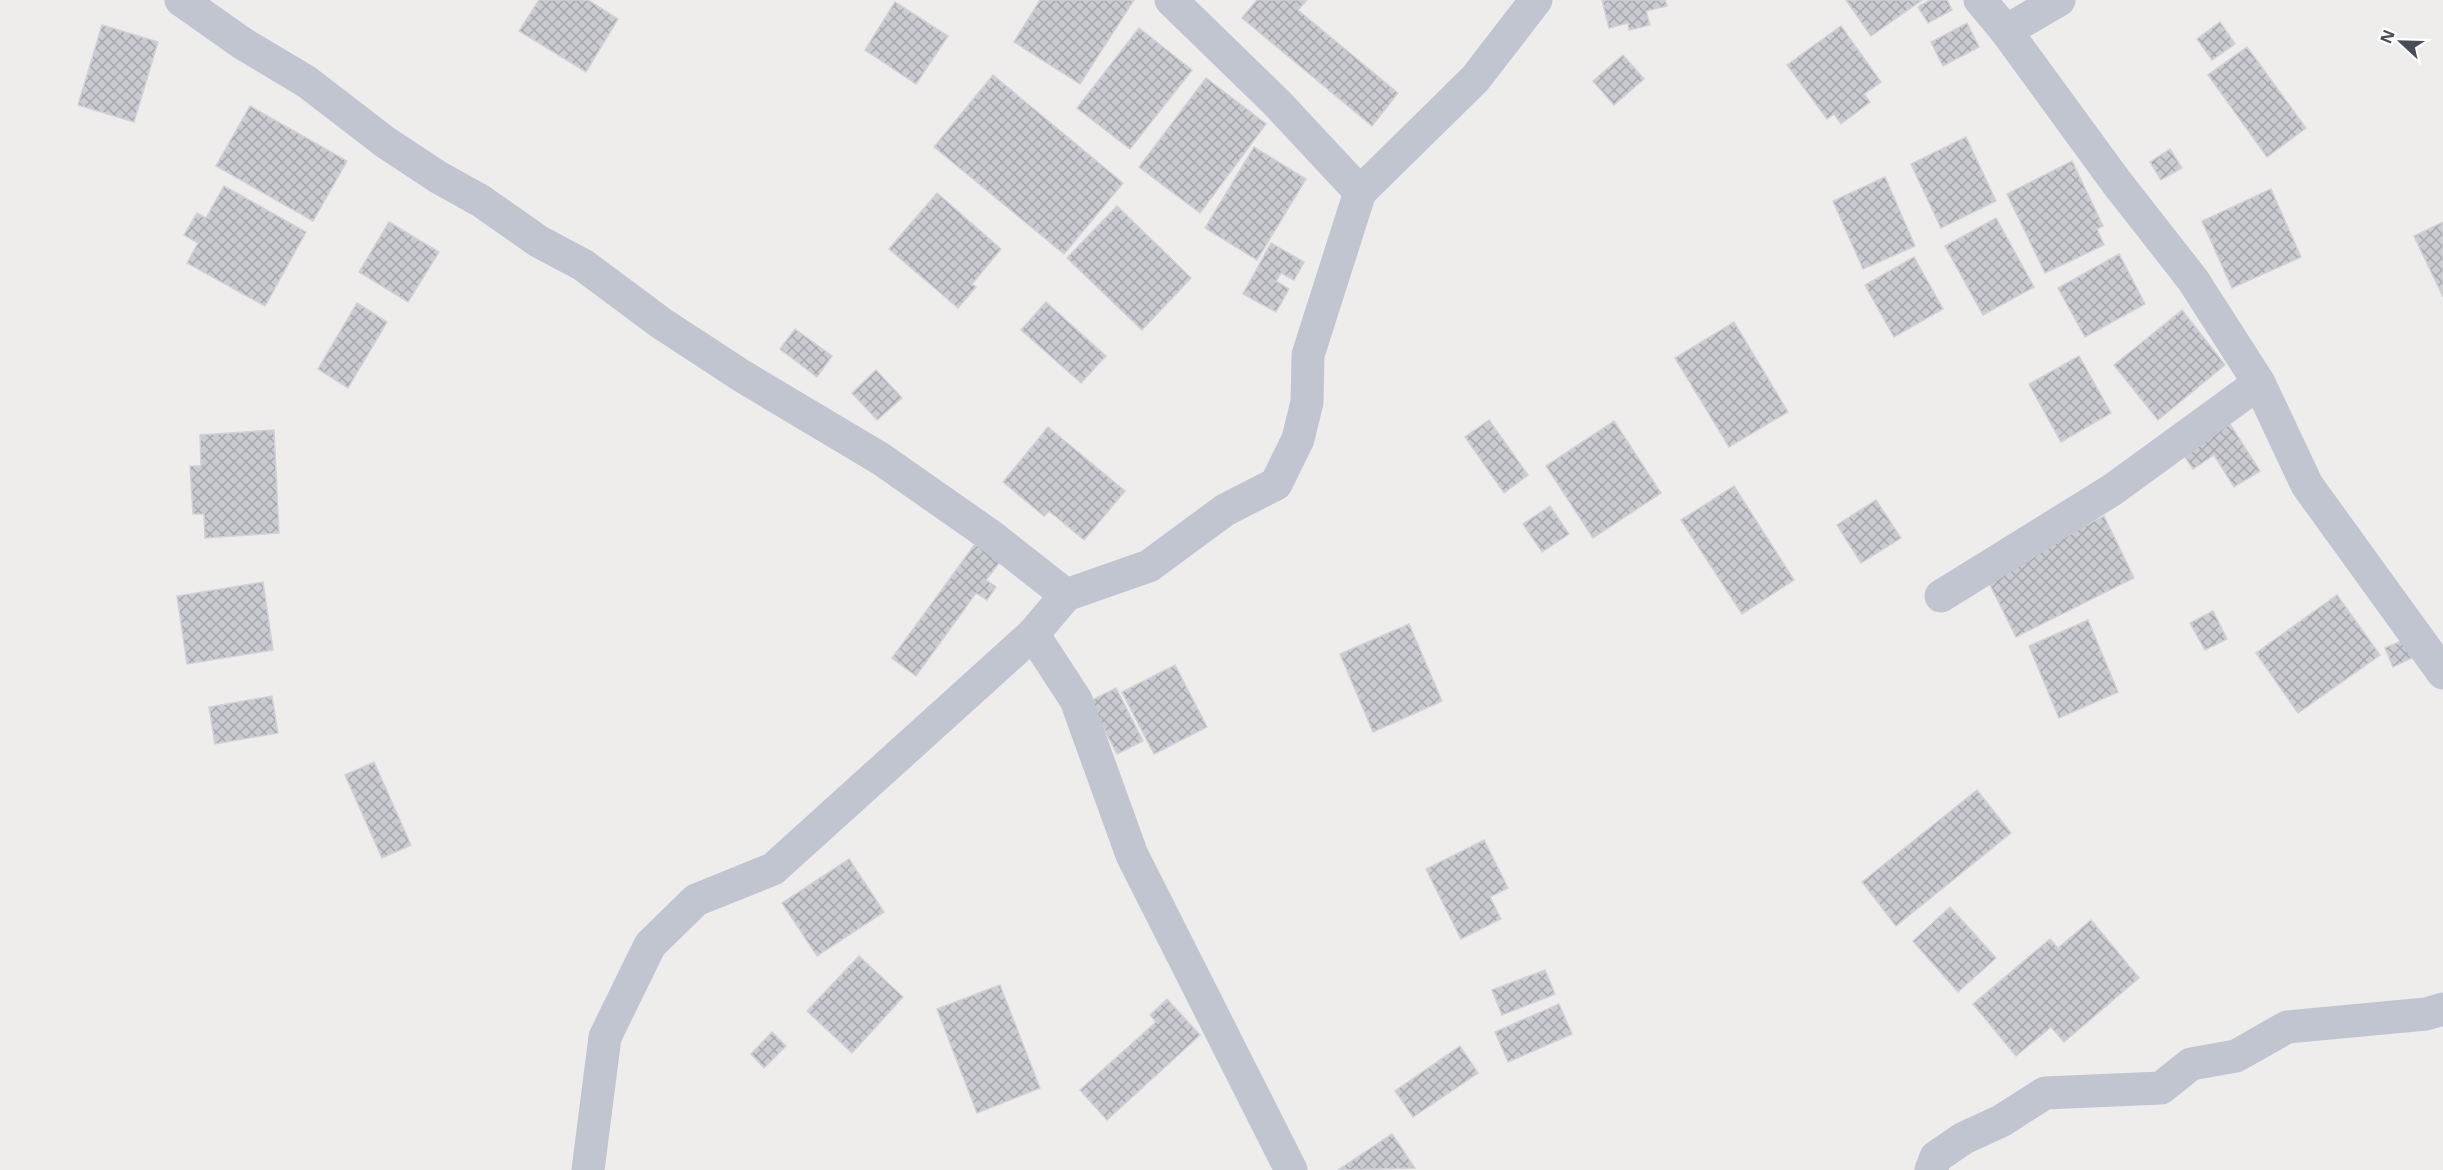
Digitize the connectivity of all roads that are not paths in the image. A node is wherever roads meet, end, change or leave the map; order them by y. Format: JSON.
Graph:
{"nodes":[{"id":1,"x":181,"y":0,"type":"edge"},
{"id":2,"x":1171,"y":0,"type":"edge"},
{"id":3,"x":1536,"y":0,"type":"edge"},
{"id":4,"x":1980,"y":0,"type":"edge"},
{"id":5,"x":2059,"y":0,"type":"edge"},
{"id":6,"x":2006,"y":31,"type":"junction"},
{"id":7,"x":1360,"y":192,"type":"junction"},
{"id":8,"x":2259,"y":384,"type":"junction"},
{"id":9,"x":1066,"y":595,"type":"junction"},
{"id":10,"x":1941,"y":596,"type":"dead end"},
{"id":11,"x":1033,"y":634,"type":"junction"},
{"id":12,"x":2443,"y":673,"type":"edge"},
{"id":13,"x":2443,"y":1009,"type":"edge"},
{"id":14,"x":588,"y":1170,"type":"edge"},
{"id":15,"x":1291,"y":1170,"type":"edge"},
{"id":16,"x":1931,"y":1170,"type":"edge"}],
"edges":[{"from":1,"to":9,"type":"street"},
{"from":2,"to":7,"type":"street"},
{"from":3,"to":7,"type":"street"},
{"from":4,"to":6,"type":"street"},
{"from":5,"to":6,"type":"street"},
{"from":6,"to":8,"type":"street"},
{"from":7,"to":9,"type":"street"},
{"from":8,"to":10,"type":"street"},
{"from":8,"to":12,"type":"street"},
{"from":9,"to":11,"type":"street"},
{"from":11,"to":14,"type":"street"},
{"from":11,"to":15,"type":"street"},
{"from":13,"to":16,"type":"street"}]}
